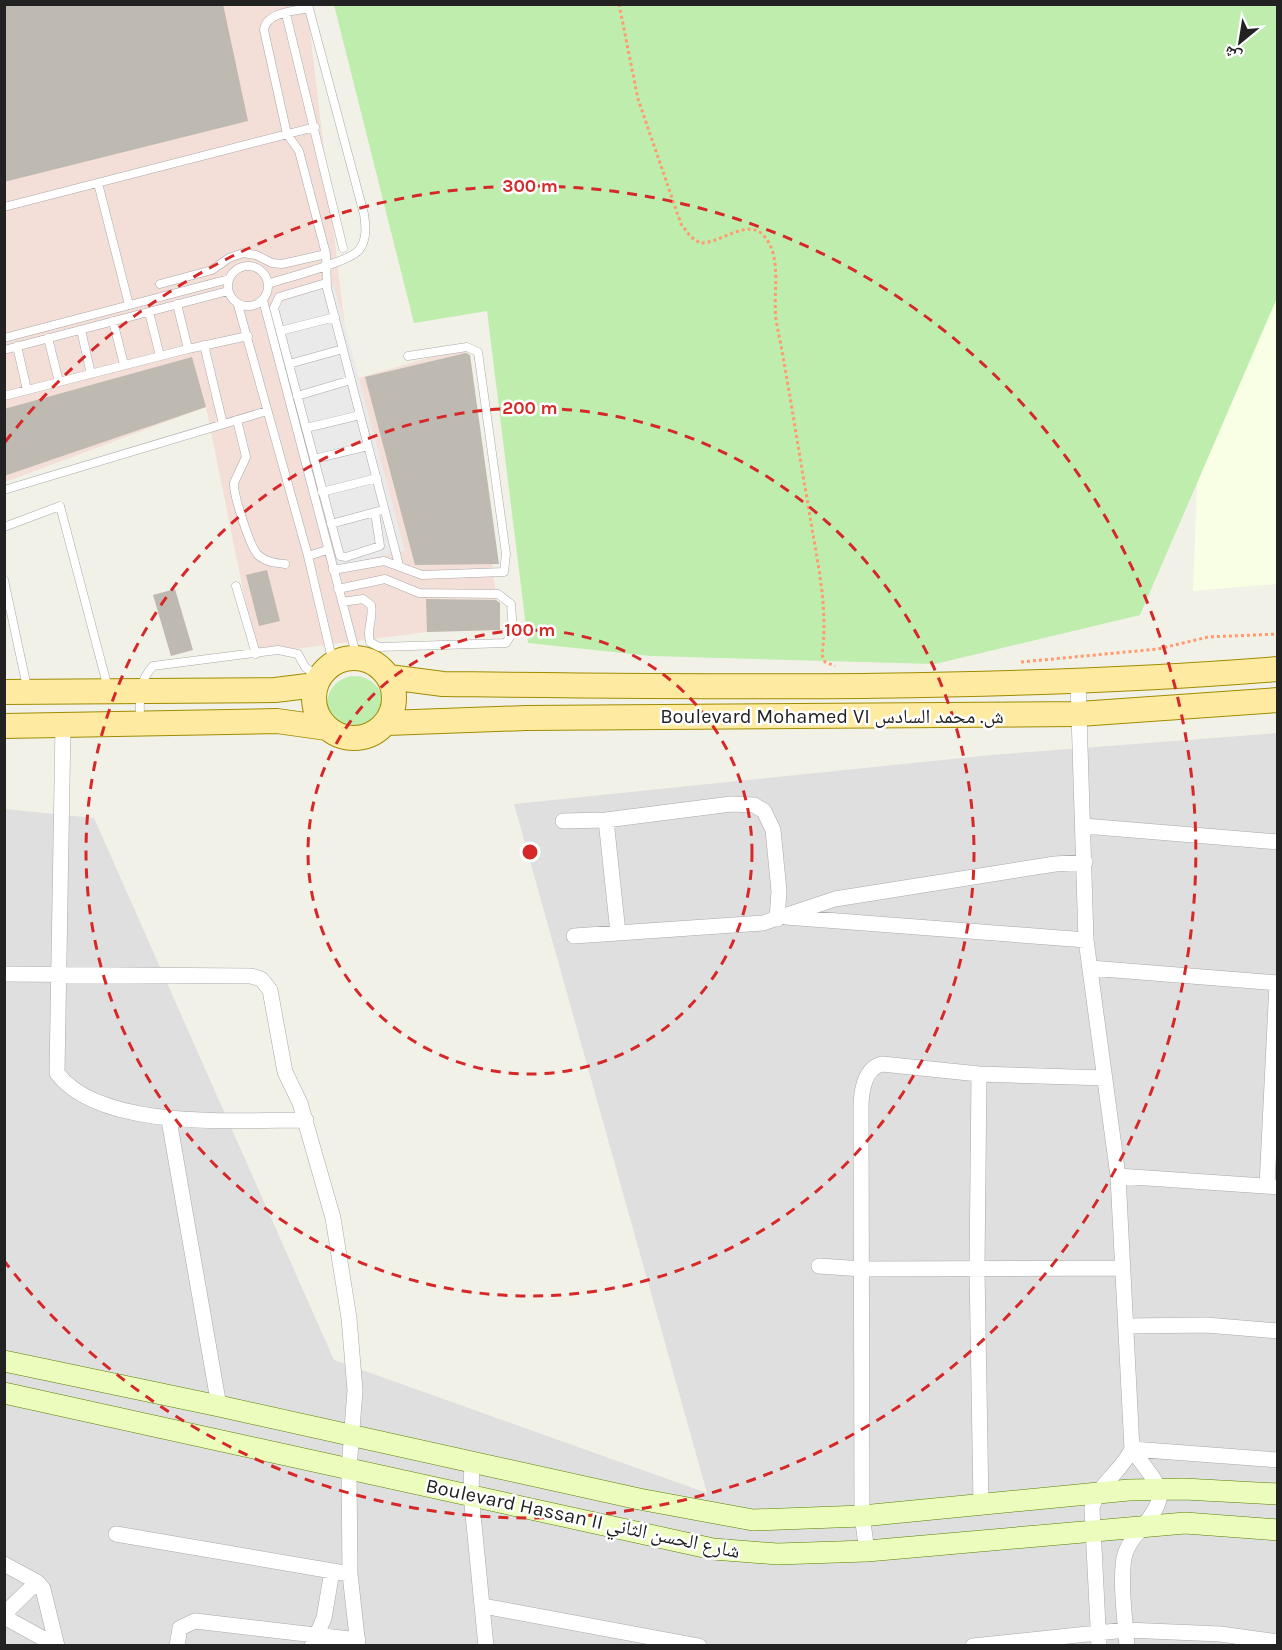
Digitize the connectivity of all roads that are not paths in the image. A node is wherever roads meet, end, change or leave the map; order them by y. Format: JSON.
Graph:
{"nodes":[{"id":1,"x":308,"y":6,"type":"edge"},
{"id":2,"x":286,"y":14,"type":"junction"},
{"id":3,"x":315,"y":127,"type":"junction"},
{"id":4,"x":287,"y":134,"type":"junction"},
{"id":5,"x":98,"y":183,"type":"junction"},
{"id":6,"x":4,"y":207,"type":"edge"},
{"id":7,"x":343,"y":248,"type":"dead end"},
{"id":8,"x":326,"y":254,"type":"junction"},
{"id":9,"x":326,"y":265,"type":"junction"},
{"id":10,"x":229,"y":279,"type":"junction"},
{"id":11,"x":326,"y":283,"type":"junction"},
{"id":12,"x":160,"y":284,"type":"dead end"},
{"id":13,"x":267,"y":284,"type":"junction"},
{"id":14,"x":228,"y":291,"type":"junction"},
{"id":15,"x":263,"y":300,"type":"junction"},
{"id":16,"x":177,"y":304,"type":"junction"},
{"id":17,"x":238,"y":304,"type":"junction"},
{"id":18,"x":129,"y":305,"type":"junction"},
{"id":19,"x":149,"y":312,"type":"junction"},
{"id":20,"x":335,"y":318,"type":"junction"},
{"id":21,"x":113,"y":321,"type":"junction"},
{"id":22,"x":81,"y":330,"type":"junction"},
{"id":23,"x":280,"y":331,"type":"junction"},
{"id":24,"x":248,"y":336,"type":"junction"},
{"id":25,"x":4,"y":338,"type":"edge"},
{"id":26,"x":48,"y":338,"type":"junction"},
{"id":27,"x":204,"y":345,"type":"junction"},
{"id":28,"x":17,"y":346,"type":"junction"},
{"id":29,"x":188,"y":349,"type":"junction"},
{"id":30,"x":343,"y":349,"type":"junction"},
{"id":31,"x":4,"y":350,"type":"edge"},
{"id":32,"x":159,"y":356,"type":"junction"},
{"id":33,"x":408,"y":357,"type":"dead end"},
{"id":34,"x":289,"y":364,"type":"junction"},
{"id":35,"x":124,"y":365,"type":"junction"},
{"id":36,"x":91,"y":374,"type":"junction"},
{"id":37,"x":351,"y":380,"type":"junction"},
{"id":38,"x":59,"y":382,"type":"junction"},
{"id":39,"x":27,"y":390,"type":"junction"},
{"id":40,"x":4,"y":396,"type":"edge"},
{"id":41,"x":297,"y":396,"type":"junction"},
{"id":42,"x":267,"y":411,"type":"junction"},
{"id":43,"x":360,"y":415,"type":"junction"},
{"id":44,"x":237,"y":420,"type":"junction"},
{"id":45,"x":223,"y":424,"type":"junction"},
{"id":46,"x":306,"y":428,"type":"junction"},
{"id":47,"x":368,"y":446,"type":"junction"},
{"id":48,"x":314,"y":459,"type":"junction"},
{"id":49,"x":376,"y":478,"type":"junction"},
{"id":50,"x":4,"y":490,"type":"edge"},
{"id":51,"x":322,"y":492,"type":"junction"},
{"id":52,"x":385,"y":510,"type":"junction"},
{"id":53,"x":375,"y":512,"type":"junction"},
{"id":54,"x":331,"y":524,"type":"junction"},
{"id":55,"x":4,"y":526,"type":"edge"},
{"id":56,"x":327,"y":550,"type":"junction"},
{"id":57,"x":308,"y":556,"type":"junction"},
{"id":58,"x":285,"y":564,"type":"dead end"},
{"id":59,"x":399,"y":565,"type":"junction"},
{"id":60,"x":333,"y":570,"type":"junction"},
{"id":61,"x":4,"y":580,"type":"edge"},
{"id":62,"x":236,"y":586,"type":"dead end"},
{"id":63,"x":338,"y":589,"type":"junction"},
{"id":64,"x":342,"y":603,"type":"junction"},
{"id":65,"x":256,"y":654,"type":"junction"},
{"id":66,"x":357,"y":658,"type":"junction"},
{"id":67,"x":1278,"y":669,"type":"edge"},
{"id":68,"x":323,"y":675,"type":"junction"},
{"id":69,"x":389,"y":677,"type":"junction"},
{"id":70,"x":1078,"y":682,"type":"junction"},
{"id":71,"x":524,"y":684,"type":"junction"},
{"id":72,"x":109,"y":691,"type":"junction"},
{"id":73,"x":140,"y":691,"type":"junction"},
{"id":74,"x":16,"y":692,"type":"edge"},
{"id":75,"x":1278,"y":700,"type":"edge"},
{"id":76,"x":1079,"y":714,"type":"junction"},
{"id":77,"x":526,"y":718,"type":"junction"},
{"id":78,"x":387,"y":723,"type":"junction"},
{"id":79,"x":140,"y":725,"type":"junction"},
{"id":80,"x":4,"y":726,"type":"edge"},
{"id":81,"x":63,"y":726,"type":"junction"},
{"id":82,"x":327,"y":728,"type":"junction"},
{"id":83,"x":606,"y":820,"type":"junction"},
{"id":84,"x":563,"y":821,"type":"dead end"},
{"id":85,"x":1084,"y":826,"type":"junction"},
{"id":86,"x":1278,"y":842,"type":"edge"},
{"id":87,"x":1085,"y":862,"type":"junction"},
{"id":88,"x":782,"y":918,"type":"junction"},
{"id":89,"x":618,"y":933,"type":"junction"},
{"id":90,"x":574,"y":936,"type":"dead end"},
{"id":91,"x":1086,"y":940,"type":"junction"},
{"id":92,"x":1090,"y":968,"type":"junction"},
{"id":93,"x":4,"y":974,"type":"edge"},
{"id":94,"x":60,"y":975,"type":"junction"},
{"id":95,"x":1277,"y":983,"type":"edge"},
{"id":96,"x":979,"y":1074,"type":"junction"},
{"id":97,"x":1105,"y":1078,"type":"junction"},
{"id":98,"x":169,"y":1120,"type":"junction"},
{"id":99,"x":306,"y":1120,"type":"junction"},
{"id":100,"x":1118,"y":1176,"type":"junction"},
{"id":101,"x":1272,"y":1186,"type":"edge"},
{"id":102,"x":819,"y":1266,"type":"dead end"},
{"id":103,"x":1122,"y":1268,"type":"junction"},
{"id":104,"x":862,"y":1269,"type":"junction"},
{"id":105,"x":977,"y":1269,"type":"junction"},
{"id":106,"x":1127,"y":1326,"type":"junction"},
{"id":107,"x":1278,"y":1331,"type":"edge"},
{"id":108,"x":4,"y":1361,"type":"edge"},
{"id":109,"x":4,"y":1393,"type":"edge"},
{"id":110,"x":219,"y":1406,"type":"junction"},
{"id":111,"x":352,"y":1436,"type":"junction"},
{"id":112,"x":1132,"y":1449,"type":"junction"},
{"id":113,"x":1278,"y":1460,"type":"edge"},
{"id":114,"x":472,"y":1461,"type":"junction"},
{"id":115,"x":349,"y":1469,"type":"junction"},
{"id":116,"x":1159,"y":1489,"type":"junction"},
{"id":117,"x":1098,"y":1493,"type":"junction"},
{"id":118,"x":471,"y":1494,"type":"junction"},
{"id":119,"x":1278,"y":1494,"type":"edge"},
{"id":120,"x":981,"y":1504,"type":"junction"},
{"id":121,"x":862,"y":1516,"type":"junction"},
{"id":122,"x":1142,"y":1529,"type":"junction"},
{"id":123,"x":1092,"y":1530,"type":"junction"},
{"id":124,"x":1278,"y":1530,"type":"edge"},
{"id":125,"x":116,"y":1534,"type":"dead end"},
{"id":126,"x":867,"y":1551,"type":"junction"},
{"id":127,"x":4,"y":1564,"type":"edge"},
{"id":128,"x":332,"y":1571,"type":"junction"},
{"id":129,"x":350,"y":1574,"type":"junction"},
{"id":130,"x":37,"y":1582,"type":"junction"},
{"id":131,"x":483,"y":1606,"type":"junction"},
{"id":132,"x":4,"y":1615,"type":"edge"},
{"id":133,"x":1126,"y":1638,"type":"edge"},
{"id":134,"x":1098,"y":1639,"type":"edge"},
{"id":135,"x":315,"y":1640,"type":"edge"},
{"id":136,"x":657,"y":1642,"type":"edge"},
{"id":137,"x":1278,"y":1642,"type":"edge"},
{"id":138,"x":358,"y":1643,"type":"edge"},
{"id":139,"x":57,"y":1646,"type":"edge"},
{"id":140,"x":177,"y":1646,"type":"edge"},
{"id":141,"x":486,"y":1646,"type":"edge"},
{"id":142,"x":699,"y":1646,"type":"edge"},
{"id":143,"x":973,"y":1646,"type":"edge"}],
"edges":[{"from":1,"to":2,"type":"lane"},
{"from":1,"to":9,"type":"lane"},
{"from":2,"to":3,"type":"lane"},
{"from":2,"to":4,"type":"lane"},
{"from":3,"to":4,"type":"lane"},
{"from":3,"to":7,"type":"lane"},
{"from":4,"to":5,"type":"lane"},
{"from":4,"to":8,"type":"lane"},
{"from":5,"to":6,"type":"lane"},
{"from":5,"to":18,"type":"lane"},
{"from":8,"to":9,"type":"lane"},
{"from":8,"to":12,"type":"lane"},
{"from":9,"to":11,"type":"lane"},
{"from":9,"to":13,"type":"lane"},
{"from":10,"to":13,"type":"lane"},
{"from":10,"to":14,"type":"lane"},
{"from":10,"to":18,"type":"lane"},
{"from":11,"to":20,"type":"lane"},
{"from":11,"to":23,"type":"lane"},
{"from":13,"to":15,"type":"lane"},
{"from":14,"to":16,"type":"lane"},
{"from":14,"to":17,"type":"lane"},
{"from":15,"to":17,"type":"lane"},
{"from":15,"to":56,"type":"lane"},
{"from":16,"to":19,"type":"lane"},
{"from":16,"to":29,"type":"lane"},
{"from":17,"to":24,"type":"lane"},
{"from":18,"to":25,"type":"lane"},
{"from":19,"to":21,"type":"lane"},
{"from":19,"to":32,"type":"lane"},
{"from":20,"to":23,"type":"lane"},
{"from":20,"to":30,"type":"lane"},
{"from":21,"to":22,"type":"lane"},
{"from":21,"to":35,"type":"lane"},
{"from":22,"to":26,"type":"lane"},
{"from":22,"to":36,"type":"lane"},
{"from":23,"to":34,"type":"lane"},
{"from":24,"to":27,"type":"lane"},
{"from":24,"to":42,"type":"lane"},
{"from":26,"to":28,"type":"lane"},
{"from":26,"to":38,"type":"lane"},
{"from":27,"to":29,"type":"lane"},
{"from":27,"to":45,"type":"lane"},
{"from":28,"to":31,"type":"lane"},
{"from":28,"to":39,"type":"lane"},
{"from":29,"to":32,"type":"lane"},
{"from":30,"to":34,"type":"lane"},
{"from":30,"to":37,"type":"lane"},
{"from":32,"to":35,"type":"lane"},
{"from":33,"to":59,"type":"lane"},
{"from":34,"to":41,"type":"lane"},
{"from":35,"to":36,"type":"lane"},
{"from":36,"to":38,"type":"lane"},
{"from":37,"to":41,"type":"lane"},
{"from":37,"to":43,"type":"lane"},
{"from":38,"to":39,"type":"lane"},
{"from":39,"to":40,"type":"lane"},
{"from":41,"to":46,"type":"lane"},
{"from":42,"to":44,"type":"lane"},
{"from":42,"to":57,"type":"lane"},
{"from":43,"to":46,"type":"lane"},
{"from":43,"to":47,"type":"lane"},
{"from":44,"to":45,"type":"lane"},
{"from":44,"to":58,"type":"lane"},
{"from":45,"to":50,"type":"lane"},
{"from":46,"to":48,"type":"lane"},
{"from":47,"to":48,"type":"lane"},
{"from":47,"to":49,"type":"lane"},
{"from":48,"to":51,"type":"lane"},
{"from":49,"to":51,"type":"lane"},
{"from":49,"to":52,"type":"lane"},
{"from":51,"to":54,"type":"lane"},
{"from":52,"to":53,"type":"lane"},
{"from":52,"to":59,"type":"lane"},
{"from":53,"to":54,"type":"lane"},
{"from":53,"to":54,"type":"lane"},
{"from":55,"to":72,"type":"lane"},
{"from":56,"to":57,"type":"lane"},
{"from":56,"to":60,"type":"lane"},
{"from":57,"to":68,"type":"lane"},
{"from":59,"to":60,"type":"lane"},
{"from":60,"to":63,"type":"lane"},
{"from":61,"to":74,"type":"lane"},
{"from":62,"to":65,"type":"lane"},
{"from":63,"to":64,"type":"lane"},
{"from":63,"to":64,"type":"lane"},
{"from":64,"to":66,"type":"lane"},
{"from":65,"to":68,"type":"lane"},
{"from":65,"to":73,"type":"lane"},
{"from":66,"to":68,"type":"main road"},
{"from":66,"to":69,"type":"main road"},
{"from":67,"to":70,"type":"main road","name":"Boulevard Mohamed VI ش. محمد السادس"},
{"from":68,"to":73,"type":"main road"},
{"from":68,"to":82,"type":"main road"},
{"from":69,"to":71,"type":"main road","name":"Boulevard Mohamed VI ش. محمد السادس"},
{"from":69,"to":78,"type":"main road"},
{"from":70,"to":71,"type":"main road","name":"Boulevard Mohamed VI ش. محمد السادس"},
{"from":70,"to":76,"type":"street"},
{"from":71,"to":77,"type":"main road"},
{"from":72,"to":73,"type":"main road"},
{"from":72,"to":74,"type":"main road"},
{"from":73,"to":79,"type":"lane"},
{"from":75,"to":76,"type":"main road","name":"Boulevard Mohamed VI ش. محمد السادس"},
{"from":76,"to":77,"type":"main road","name":"Boulevard Mohamed VI ش. محمد السادس"},
{"from":76,"to":85,"type":"street"},
{"from":77,"to":78,"type":"main road","name":"Boulevard Mohamed VI ش. محمد السادس"},
{"from":78,"to":82,"type":"main road"},
{"from":79,"to":81,"type":"main road"},
{"from":79,"to":82,"type":"main road"},
{"from":80,"to":81,"type":"main road"},
{"from":81,"to":94,"type":"street"},
{"from":83,"to":84,"type":"street"},
{"from":83,"to":88,"type":"street"},
{"from":83,"to":89,"type":"street"},
{"from":85,"to":86,"type":"street"},
{"from":85,"to":87,"type":"street"},
{"from":87,"to":88,"type":"street"},
{"from":87,"to":91,"type":"street"},
{"from":88,"to":89,"type":"street"},
{"from":88,"to":91,"type":"street"},
{"from":89,"to":90,"type":"street"},
{"from":91,"to":92,"type":"street"},
{"from":92,"to":95,"type":"street"},
{"from":92,"to":97,"type":"street"},
{"from":93,"to":94,"type":"street"},
{"from":94,"to":98,"type":"street"},
{"from":94,"to":99,"type":"street"},
{"from":95,"to":101,"type":"street"},
{"from":96,"to":97,"type":"street"},
{"from":96,"to":104,"type":"street"},
{"from":96,"to":105,"type":"street"},
{"from":97,"to":100,"type":"street"},
{"from":98,"to":99,"type":"street"},
{"from":98,"to":110,"type":"street"},
{"from":99,"to":111,"type":"street"},
{"from":100,"to":101,"type":"street"},
{"from":100,"to":103,"type":"street"},
{"from":102,"to":104,"type":"street"},
{"from":103,"to":105,"type":"street"},
{"from":103,"to":106,"type":"street"},
{"from":104,"to":105,"type":"street"},
{"from":104,"to":121,"type":"street"},
{"from":105,"to":120,"type":"street"},
{"from":106,"to":107,"type":"street"},
{"from":106,"to":112,"type":"street"},
{"from":108,"to":110,"type":"main road","name":"Boulevard Hassan II شارع الحسن الثاني"},
{"from":109,"to":115,"type":"main road","name":"Boulevard Hassan II شارع الحسن الثاني"},
{"from":110,"to":111,"type":"main road","name":"Boulevard Hassan II شارع الحسن الثاني"},
{"from":111,"to":114,"type":"main road","name":"Boulevard Hassan II شارع الحسن الثاني"},
{"from":111,"to":115,"type":"street"},
{"from":112,"to":113,"type":"street"},
{"from":112,"to":116,"type":"street"},
{"from":112,"to":117,"type":"street"},
{"from":114,"to":118,"type":"street"},
{"from":114,"to":121,"type":"main road","name":"Boulevard Hassan II شارع الحسن الثاني"},
{"from":115,"to":118,"type":"main road","name":"Boulevard Hassan II شارع الحسن الثاني"},
{"from":115,"to":129,"type":"street"},
{"from":116,"to":117,"type":"main road","name":"Boulevard Hassan II شارع الحسن الثاني"},
{"from":116,"to":119,"type":"main road","name":"Boulevard Hassan II شارع الحسن الثاني"},
{"from":116,"to":122,"type":"street"},
{"from":117,"to":120,"type":"main road","name":"Boulevard Hassan II شارع الحسن الثاني"},
{"from":117,"to":123,"type":"street"},
{"from":118,"to":126,"type":"main road","name":"Boulevard Hassan II شارع الحسن الثاني"},
{"from":118,"to":131,"type":"street"},
{"from":120,"to":121,"type":"main road","name":"Boulevard Hassan II شارع الحسن الثاني"},
{"from":121,"to":126,"type":"street"},
{"from":122,"to":123,"type":"main road","name":"Boulevard Hassan II شارع الحسن الثاني"},
{"from":122,"to":124,"type":"main road","name":"Boulevard Hassan II شارع الحسن الثاني"},
{"from":122,"to":133,"type":"street"},
{"from":123,"to":126,"type":"main road","name":"Boulevard Hassan II شارع الحسن الثاني"},
{"from":123,"to":134,"type":"street"},
{"from":125,"to":128,"type":"street"},
{"from":127,"to":130,"type":"street"},
{"from":128,"to":129,"type":"street"},
{"from":128,"to":135,"type":"street"},
{"from":129,"to":138,"type":"street"},
{"from":130,"to":132,"type":"street"},
{"from":130,"to":139,"type":"street"},
{"from":131,"to":136,"type":"street"},
{"from":131,"to":141,"type":"street"},
{"from":132,"to":139,"type":"street"},
{"from":133,"to":134,"type":"street"},
{"from":133,"to":137,"type":"street"},
{"from":134,"to":143,"type":"street"},
{"from":135,"to":138,"type":"street"},
{"from":135,"to":140,"type":"street"},
{"from":136,"to":142,"type":"street"}]}
